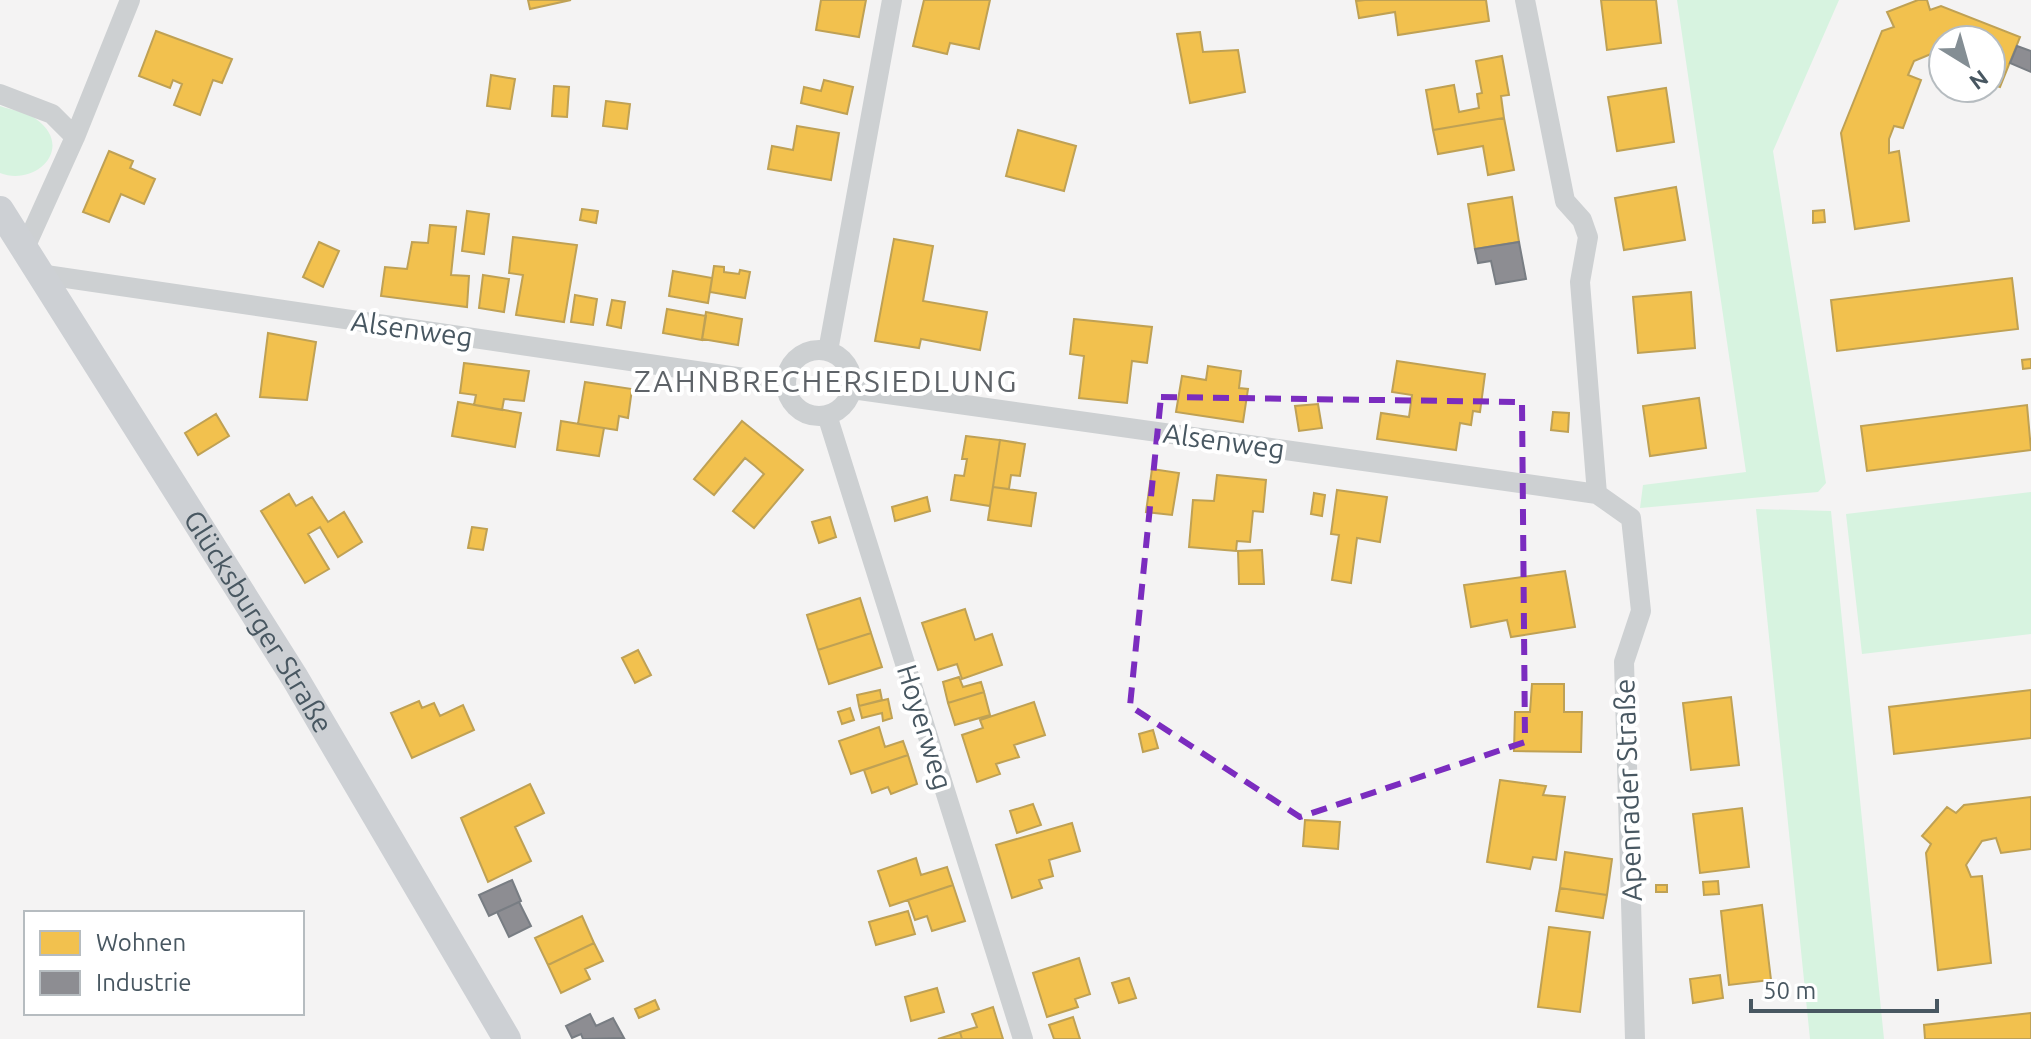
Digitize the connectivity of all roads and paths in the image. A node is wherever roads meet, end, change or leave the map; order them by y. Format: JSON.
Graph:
{"nodes":[{"id":1,"x":130,"y":0,"type":"edge"},
{"id":2,"x":892,"y":0,"type":"edge"},
{"id":3,"x":1525,"y":0,"type":"edge"},
{"id":4,"x":0,"y":94,"type":"edge"},
{"id":5,"x":75,"y":137,"type":"junction"},
{"id":6,"x":0,"y":210,"type":"edge"},
{"id":7,"x":32,"y":262,"type":"junction"},
{"id":8,"x":828,"y":351,"type":"junction"},
{"id":9,"x":786,"y":384,"type":"junction"},
{"id":10,"x":852,"y":389,"type":"junction"},
{"id":11,"x":827,"y":415,"type":"junction"},
{"id":12,"x":1597,"y":494,"type":"junction"},
{"id":13,"x":507,"y":1039,"type":"edge"},
{"id":14,"x":1023,"y":1039,"type":"edge"},
{"id":15,"x":1635,"y":1039,"type":"edge"}],
"edges":[{"from":1,"to":5,"type":"street"},
{"from":2,"to":8,"type":"street"},
{"from":3,"to":12,"type":"street"},
{"from":4,"to":5,"type":"street"},
{"from":5,"to":7,"type":"street"},
{"from":6,"to":7,"type":"street","name":"Glücksburger Straße"},
{"from":7,"to":9,"type":"street","name":"Alsenweg"},
{"from":7,"to":13,"type":"street","name":"Glücksburger Straße"},
{"from":8,"to":9,"type":"street"},
{"from":8,"to":10,"type":"street"},
{"from":9,"to":11,"type":"street"},
{"from":10,"to":11,"type":"street"},
{"from":10,"to":12,"type":"street","name":"Alsenweg"},
{"from":11,"to":14,"type":"street","name":"Hoyerweg"},
{"from":12,"to":15,"type":"street","name":"Apenrader Straße"}]}
